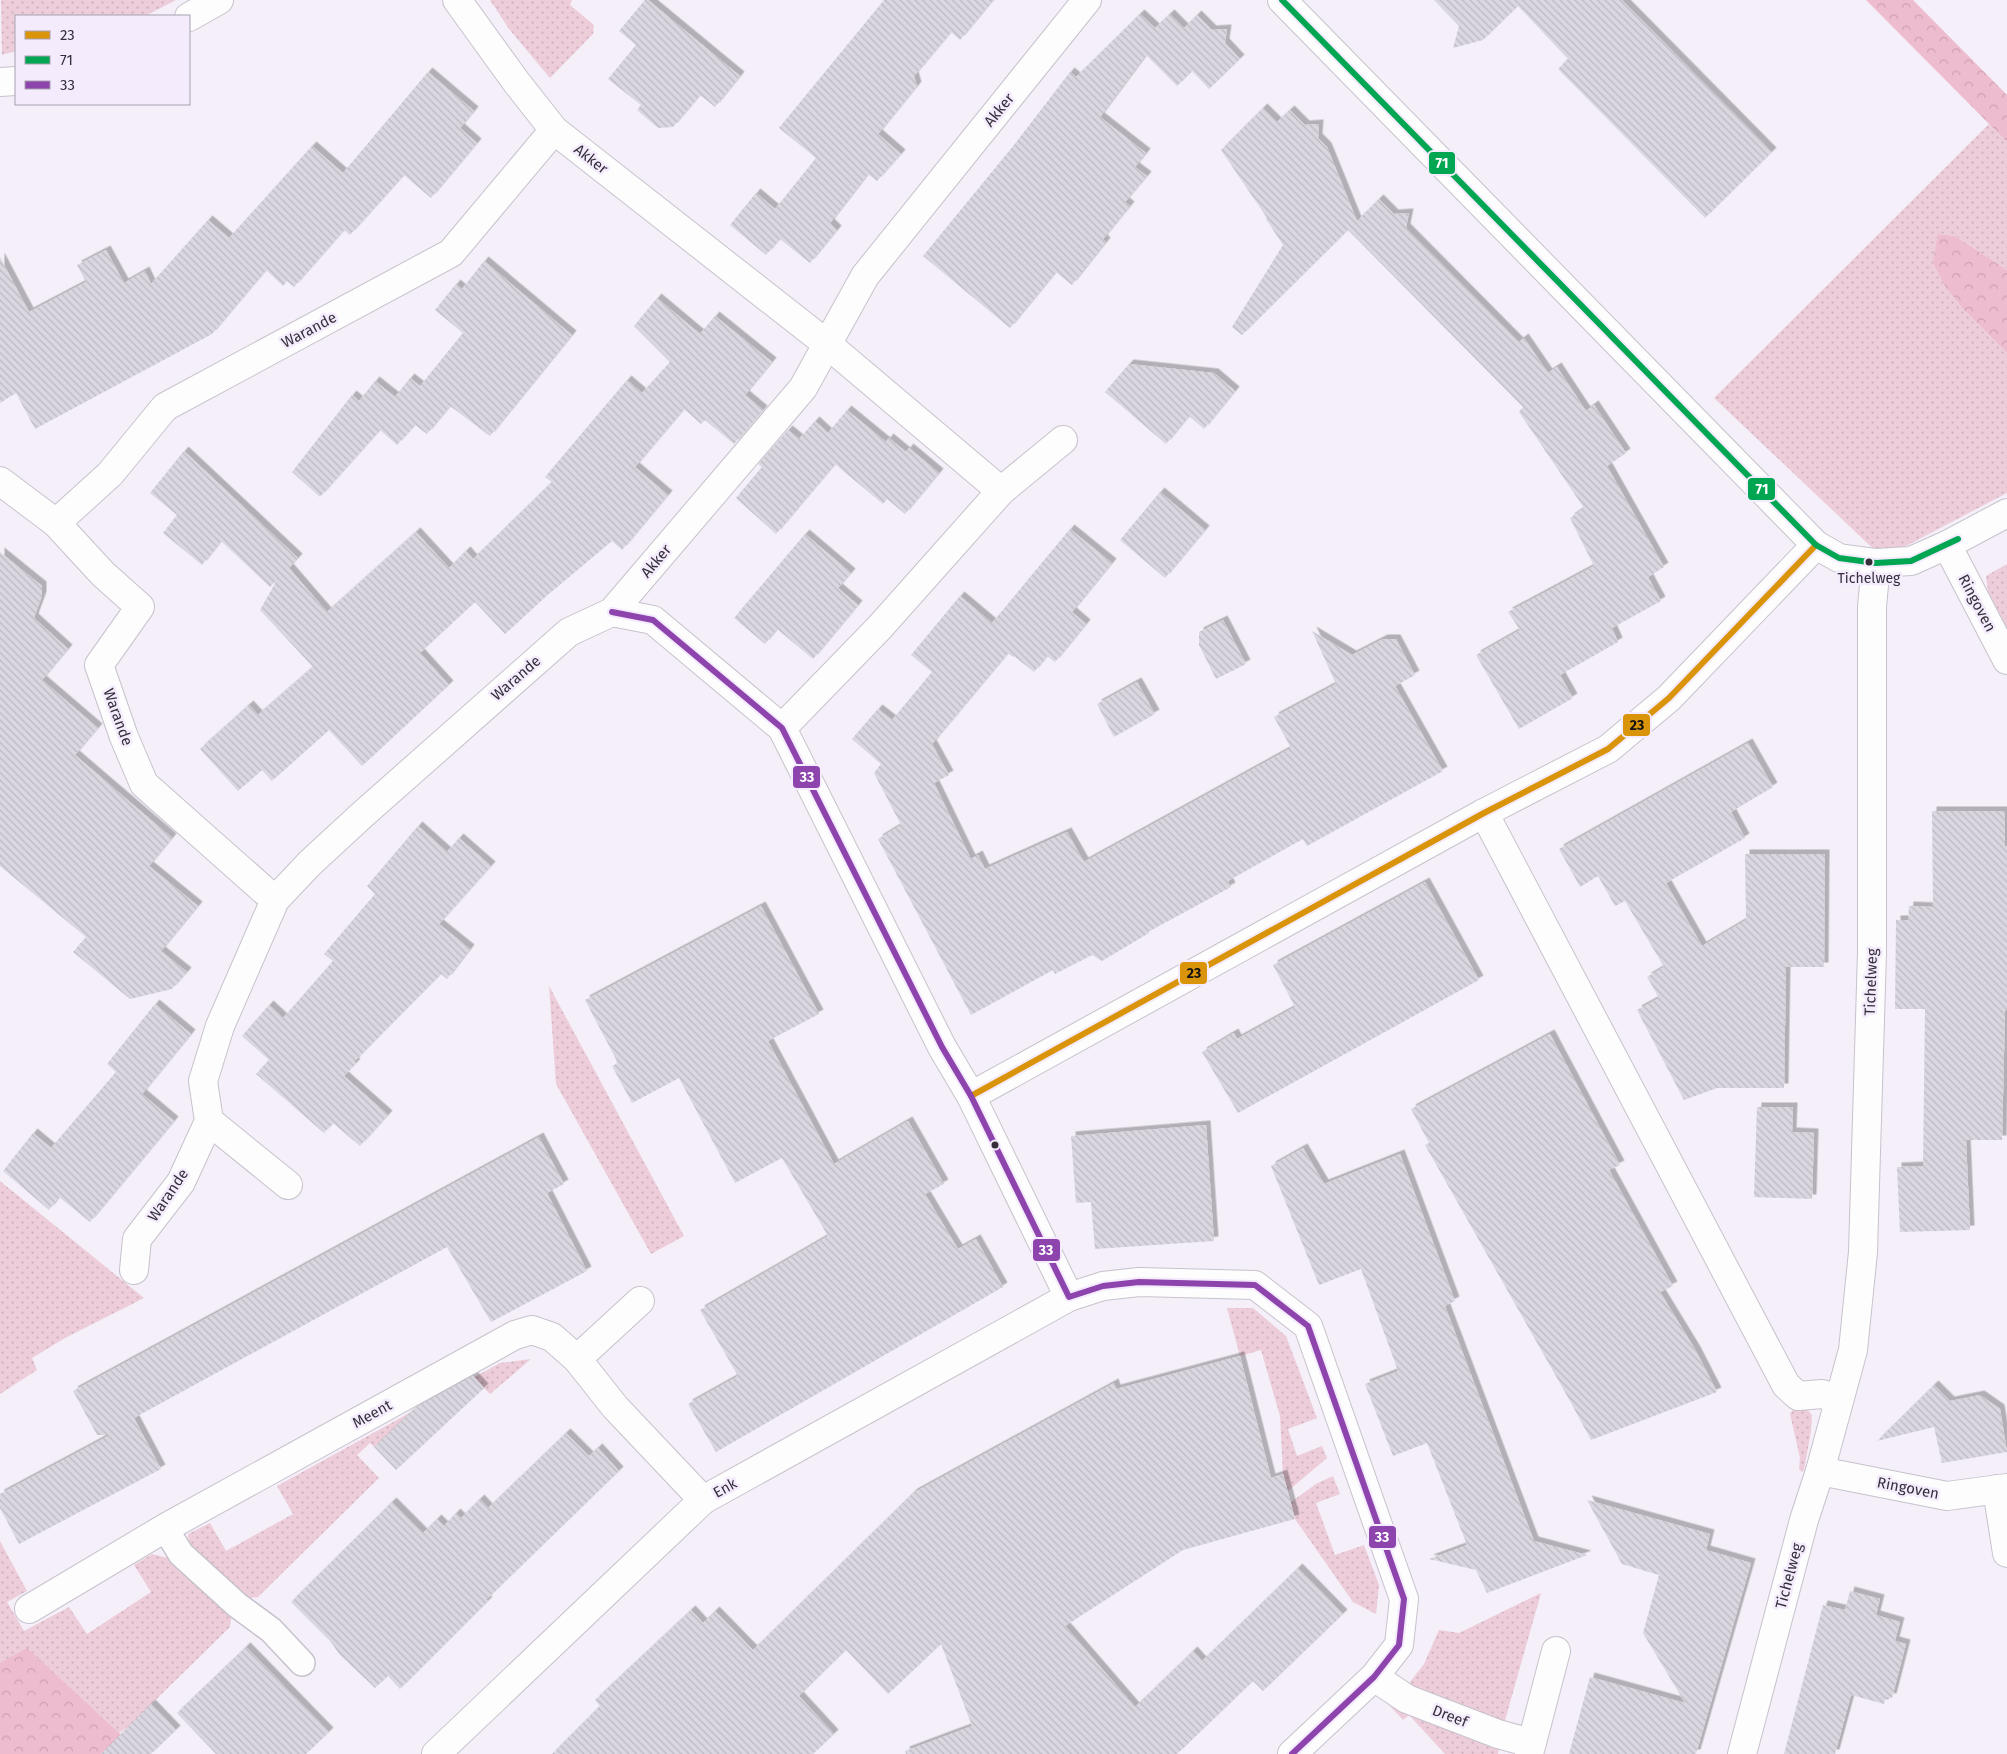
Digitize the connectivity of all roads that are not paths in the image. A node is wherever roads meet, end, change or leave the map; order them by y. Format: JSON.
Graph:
{"nodes":[{"id":1,"x":219,"y":0,"type":"edge"},
{"id":2,"x":457,"y":0,"type":"edge"},
{"id":3,"x":1087,"y":0,"type":"edge"},
{"id":4,"x":1282,"y":0,"type":"edge"},
{"id":5,"x":190,"y":16,"type":"edge"},
{"id":6,"x":15,"y":81,"type":"edge"},
{"id":7,"x":0,"y":82,"type":"edge"},
{"id":8,"x":554,"y":130,"type":"junction"},
{"id":9,"x":827,"y":344,"type":"junction"},
{"id":10,"x":1063,"y":440,"type":"dead end"},
{"id":11,"x":0,"y":481,"type":"edge"},
{"id":12,"x":1001,"y":491,"type":"junction"},
{"id":13,"x":2007,"y":512,"type":"edge"},
{"id":14,"x":56,"y":523,"type":"junction"},
{"id":15,"x":1816,"y":544,"type":"junction"},
{"id":16,"x":1947,"y":546,"type":"junction"},
{"id":17,"x":1876,"y":563,"type":"junction"},
{"id":18,"x":612,"y":612,"type":"junction"},
{"id":19,"x":2007,"y":660,"type":"edge"},
{"id":20,"x":782,"y":728,"type":"junction"},
{"id":21,"x":1484,"y":813,"type":"junction"},
{"id":22,"x":275,"y":900,"type":"junction"},
{"id":23,"x":971,"y":1096,"type":"junction"},
{"id":24,"x":209,"y":1121,"type":"junction"},
{"id":25,"x":288,"y":1185,"type":"dead end"},
{"id":26,"x":134,"y":1270,"type":"dead end"},
{"id":27,"x":1069,"y":1297,"type":"junction"},
{"id":28,"x":640,"y":1301,"type":"dead end"},
{"id":29,"x":577,"y":1359,"type":"junction"},
{"id":30,"x":1839,"y":1399,"type":"junction"},
{"id":31,"x":1820,"y":1470,"type":"junction"},
{"id":32,"x":2002,"y":1489,"type":"edge"},
{"id":33,"x":703,"y":1500,"type":"junction"},
{"id":34,"x":166,"y":1528,"type":"junction"},
{"id":35,"x":2007,"y":1553,"type":"edge"},
{"id":36,"x":29,"y":1609,"type":"dead end"},
{"id":37,"x":1556,"y":1652,"type":"dead end"},
{"id":38,"x":302,"y":1663,"type":"dead end"},
{"id":39,"x":1374,"y":1677,"type":"junction"},
{"id":40,"x":1530,"y":1749,"type":"edge"},
{"id":41,"x":436,"y":1754,"type":"edge"},
{"id":42,"x":1292,"y":1754,"type":"edge"},
{"id":43,"x":1742,"y":1754,"type":"edge"}],
"edges":[{"from":1,"to":5,"type":"street"},
{"from":2,"to":8,"type":"street","name":"Akker"},
{"from":3,"to":9,"type":"street","name":"Akker"},
{"from":4,"to":15,"type":"street"},
{"from":6,"to":7,"type":"street"},
{"from":8,"to":9,"type":"street","name":"Akker"},
{"from":8,"to":14,"type":"street","name":"Warande"},
{"from":9,"to":12,"type":"street","name":"Akker"},
{"from":9,"to":18,"type":"street","name":"Akker"},
{"from":10,"to":12,"type":"street"},
{"from":11,"to":14,"type":"street","name":"Warande"},
{"from":12,"to":20,"type":"street"},
{"from":13,"to":16,"type":"street"},
{"from":14,"to":22,"type":"street","name":"Warande"},
{"from":15,"to":17,"type":"street"},
{"from":15,"to":21,"type":"street"},
{"from":16,"to":17,"type":"street"},
{"from":16,"to":19,"type":"street","name":"Ringoven"},
{"from":17,"to":30,"type":"street","name":"Tichelweg"},
{"from":18,"to":20,"type":"street"},
{"from":18,"to":22,"type":"street","name":"Warande"},
{"from":20,"to":23,"type":"street"},
{"from":21,"to":23,"type":"street"},
{"from":21,"to":30,"type":"street"},
{"from":22,"to":24,"type":"street","name":"Warande"},
{"from":23,"to":27,"type":"street"},
{"from":24,"to":25,"type":"street"},
{"from":24,"to":26,"type":"street","name":"Warande"},
{"from":27,"to":33,"type":"street","name":"Enk"},
{"from":27,"to":39,"type":"street"},
{"from":28,"to":29,"type":"street"},
{"from":29,"to":33,"type":"street","name":"Meent"},
{"from":29,"to":34,"type":"street","name":"Meent"},
{"from":30,"to":31,"type":"street","name":"Tichelweg"},
{"from":31,"to":32,"type":"street","name":"Ringoven"},
{"from":31,"to":43,"type":"street","name":"Tichelweg"},
{"from":32,"to":35,"type":"street","name":"Ringoven"},
{"from":33,"to":41,"type":"street","name":"Enk"},
{"from":34,"to":36,"type":"street","name":"Meent"},
{"from":34,"to":38,"type":"street"},
{"from":37,"to":40,"type":"street","name":"Dreef"},
{"from":39,"to":40,"type":"street","name":"Dreef"},
{"from":39,"to":42,"type":"street"}]}
